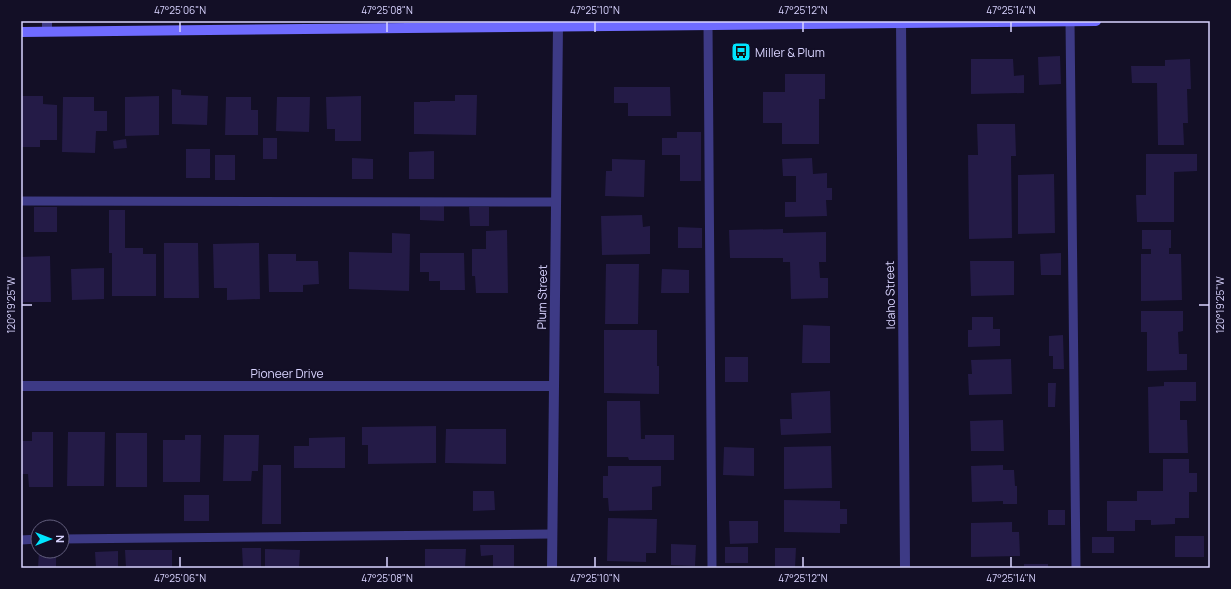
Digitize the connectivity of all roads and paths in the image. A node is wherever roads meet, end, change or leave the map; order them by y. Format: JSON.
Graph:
{"nodes":[{"id":1,"x":1070,"y":21,"type":"edge"},
{"id":2,"x":1096,"y":21,"type":"edge"},
{"id":3,"x":901,"y":22,"type":"edge"},
{"id":4,"x":387,"y":24,"type":"edge"},
{"id":5,"x":708,"y":25,"type":"junction"},
{"id":6,"x":47,"y":26,"type":"edge"},
{"id":7,"x":558,"y":26,"type":"junction"},
{"id":8,"x":21,"y":32,"type":"edge"},
{"id":9,"x":21,"y":201,"type":"edge"},
{"id":10,"x":556,"y":202,"type":"junction"},
{"id":11,"x":21,"y":386,"type":"edge"},
{"id":12,"x":554,"y":386,"type":"junction"},
{"id":13,"x":552,"y":534,"type":"junction"},
{"id":14,"x":70,"y":539,"type":"edge"},
{"id":15,"x":552,"y":568,"type":"edge"},
{"id":16,"x":712,"y":568,"type":"edge"},
{"id":17,"x":905,"y":568,"type":"edge"},
{"id":18,"x":1076,"y":568,"type":"edge"}],
"edges":[{"from":1,"to":2,"type":"main road"},
{"from":1,"to":3,"type":"main road"},
{"from":1,"to":18,"type":"lane"},
{"from":3,"to":5,"type":"main road"},
{"from":3,"to":17,"type":"street","name":"Idaho Street"},
{"from":4,"to":6,"type":"main road"},
{"from":4,"to":7,"type":"main road"},
{"from":5,"to":7,"type":"main road"},
{"from":5,"to":16,"type":"lane"},
{"from":6,"to":8,"type":"main road"},
{"from":7,"to":10,"type":"street","name":"Plum Street"},
{"from":9,"to":10,"type":"lane"},
{"from":10,"to":12,"type":"street","name":"Plum Street"},
{"from":11,"to":12,"type":"street","name":"Pioneer Drive"},
{"from":12,"to":13,"type":"street","name":"Plum Street"},
{"from":13,"to":14,"type":"lane"},
{"from":13,"to":15,"type":"street","name":"Plum Street"}]}
